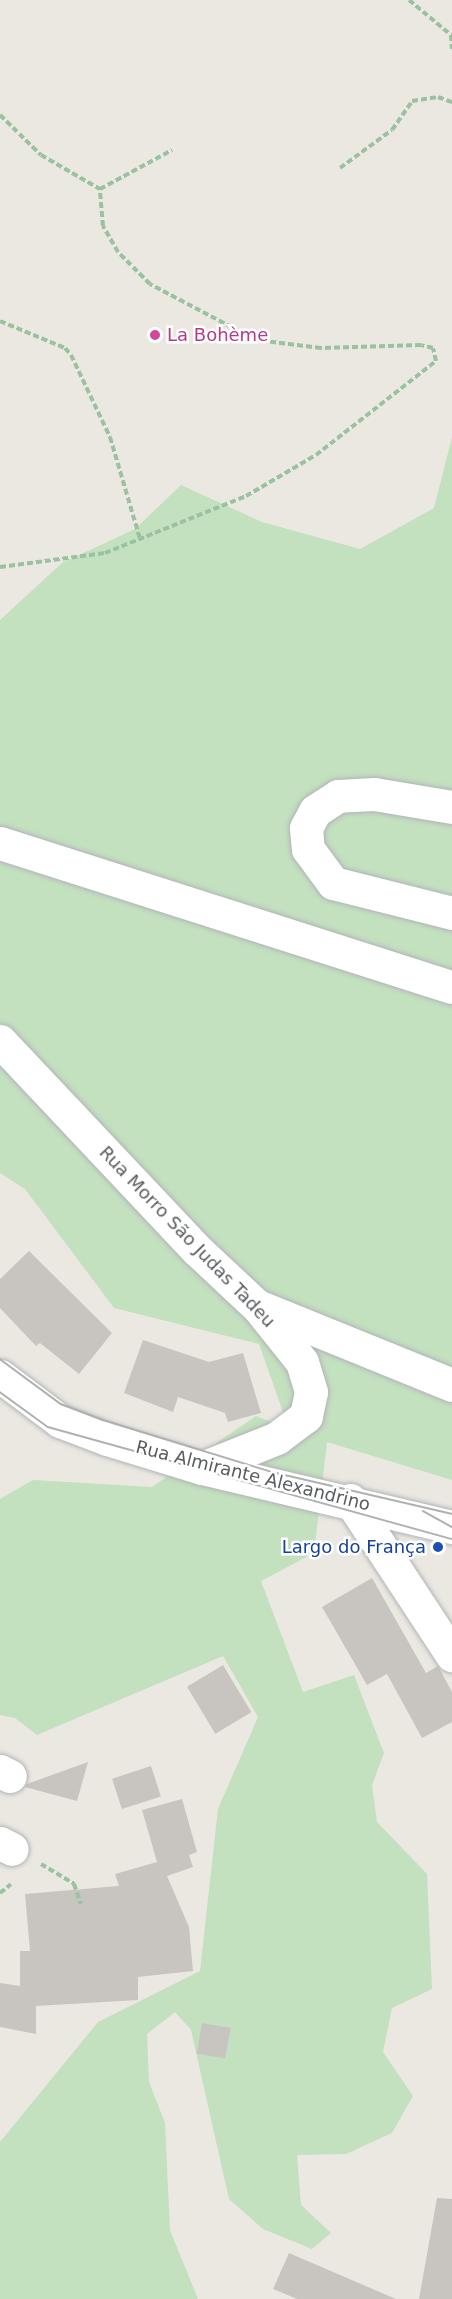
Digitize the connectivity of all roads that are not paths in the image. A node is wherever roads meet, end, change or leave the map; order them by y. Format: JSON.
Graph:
{"nodes":[{"id":1,"x":452,"y":807,"type":"edge"},
{"id":2,"x":0,"y":843,"type":"edge"},
{"id":3,"x":452,"y":913,"type":"edge"},
{"id":4,"x":452,"y":987,"type":"edge"},
{"id":5,"x":0,"y":1041,"type":"edge"},
{"id":6,"x":258,"y":1307,"type":"junction"},
{"id":7,"x":0,"y":1376,"type":"edge"},
{"id":8,"x":452,"y":1385,"type":"edge"},
{"id":9,"x":202,"y":1468,"type":"junction"},
{"id":10,"x":350,"y":1500,"type":"junction"},
{"id":11,"x":452,"y":1527,"type":"edge"},
{"id":12,"x":439,"y":1611,"type":"edge"},
{"id":13,"x":452,"y":1655,"type":"edge"}],
"edges":[{"from":1,"to":3,"type":"street"},
{"from":2,"to":4,"type":"street"},
{"from":5,"to":6,"type":"street","name":"Rua Morro São Judas Tadeu"},
{"from":6,"to":8,"type":"street"},
{"from":6,"to":9,"type":"street","name":"Rua Morro São Judas Tadeu"},
{"from":7,"to":9,"type":"street","name":"Rua Almirante Alexandrino"},
{"from":9,"to":10,"type":"street","name":"Rua Almirante Alexandrino"},
{"from":10,"to":11,"type":"street","name":"Rua Almirante Alexandrino"},
{"from":10,"to":12,"type":"street"},
{"from":12,"to":13,"type":"street"}]}
